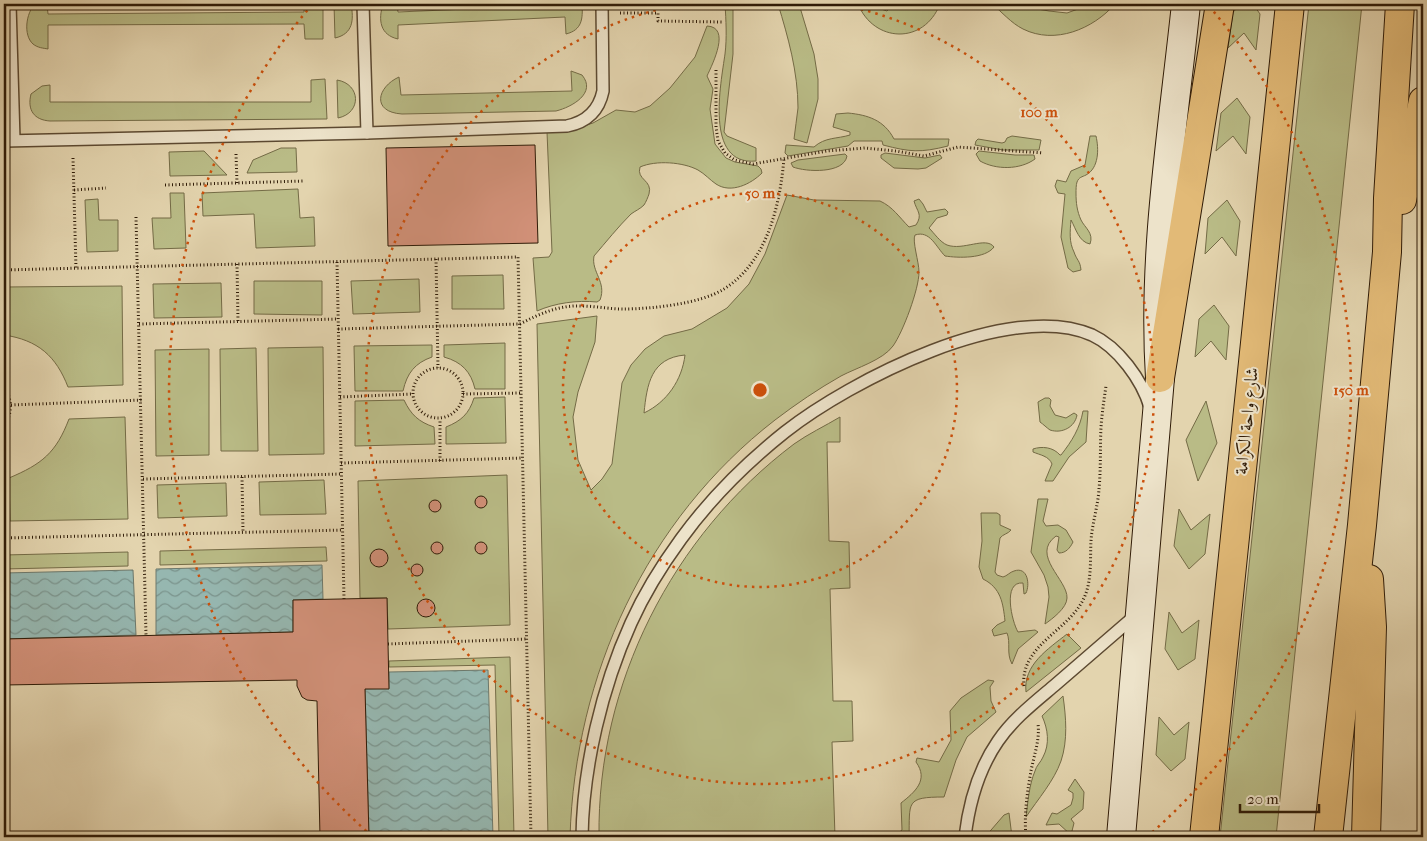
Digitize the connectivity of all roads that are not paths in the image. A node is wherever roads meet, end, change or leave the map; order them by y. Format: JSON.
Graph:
{"nodes":[{"id":1,"x":10,"y":4,"type":"edge"},
{"id":2,"x":363,"y":4,"type":"edge"},
{"id":3,"x":1186,"y":4,"type":"edge"},
{"id":4,"x":1220,"y":4,"type":"edge"},
{"id":5,"x":1290,"y":4,"type":"edge"},
{"id":6,"x":1400,"y":4,"type":"edge"},
{"id":7,"x":602,"y":8,"type":"edge"},
{"id":8,"x":7,"y":69,"type":"edge"},
{"id":9,"x":1423,"y":101,"type":"edge"},
{"id":10,"x":366,"y":133,"type":"junction"},
{"id":11,"x":9,"y":140,"type":"edge"},
{"id":12,"x":1387,"y":252,"type":"junction"},
{"id":13,"x":1160,"y":378,"type":"junction"},
{"id":14,"x":1156,"y":431,"type":"junction"},
{"id":15,"x":1362,"y":525,"type":"junction"},
{"id":16,"x":1141,"y":611,"type":"junction"},
{"id":17,"x":582,"y":837,"type":"edge"},
{"id":18,"x":965,"y":837,"type":"edge"},
{"id":19,"x":1121,"y":837,"type":"edge"},
{"id":20,"x":1204,"y":837,"type":"edge"},
{"id":21,"x":1328,"y":837,"type":"edge"},
{"id":22,"x":1366,"y":837,"type":"edge"}],
"edges":[{"from":1,"to":8,"type":"lane"},
{"from":2,"to":10,"type":"lane"},
{"from":3,"to":13,"type":"street"},
{"from":4,"to":13,"type":"highway"},
{"from":5,"to":20,"type":"highway","name":"شارع واحة الكرامة"},
{"from":6,"to":12,"type":"highway"},
{"from":7,"to":10,"type":"lane"},
{"from":8,"to":11,"type":"lane"},
{"from":9,"to":12,"type":"highway"},
{"from":10,"to":11,"type":"lane"},
{"from":12,"to":15,"type":"highway"},
{"from":13,"to":14,"type":"street"},
{"from":14,"to":16,"type":"street"},
{"from":14,"to":17,"type":"lane"},
{"from":15,"to":21,"type":"highway"},
{"from":15,"to":22,"type":"highway"},
{"from":16,"to":18,"type":"lane"},
{"from":16,"to":19,"type":"street"}]}
